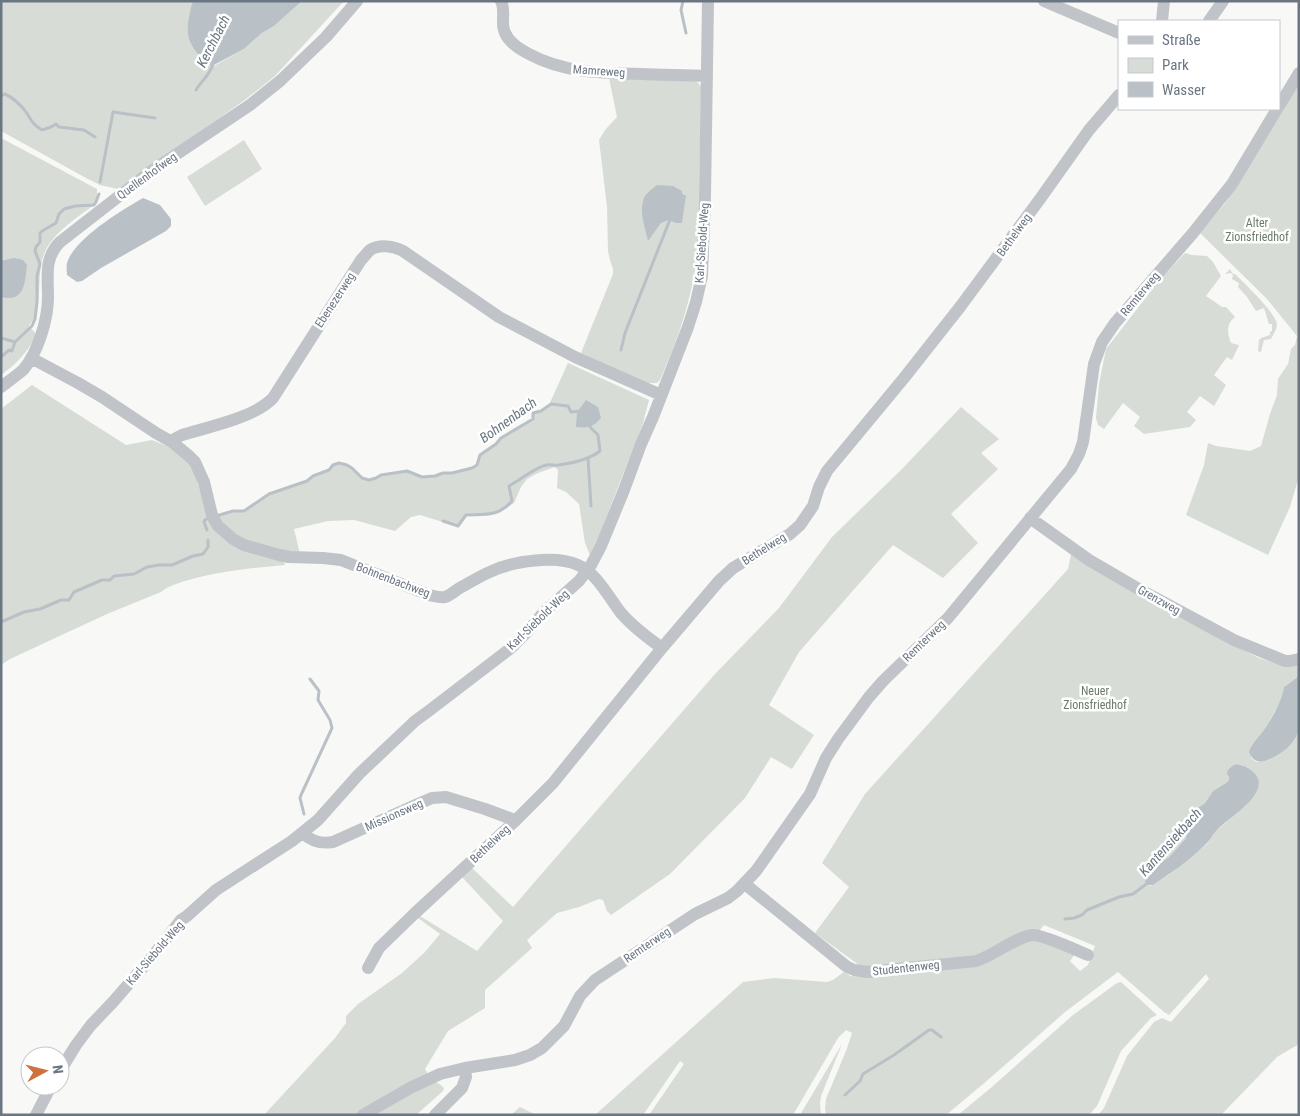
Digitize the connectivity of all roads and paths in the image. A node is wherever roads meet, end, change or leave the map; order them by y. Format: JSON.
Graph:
{"nodes":[{"id":1,"x":357,"y":1,"type":"edge"},
{"id":2,"x":501,"y":1,"type":"edge"},
{"id":3,"x":708,"y":1,"type":"edge"},
{"id":4,"x":1044,"y":1,"type":"edge"},
{"id":5,"x":1164,"y":1,"type":"edge"},
{"id":6,"x":1223,"y":1,"type":"edge"},
{"id":7,"x":1162,"y":20,"type":"edge"},
{"id":8,"x":1210,"y":20,"type":"edge"},
{"id":9,"x":1118,"y":33,"type":"edge"},
{"id":10,"x":1299,"y":73,"type":"edge"},
{"id":11,"x":707,"y":76,"type":"junction"},
{"id":12,"x":1118,"y":96,"type":"edge"},
{"id":13,"x":1280,"y":104,"type":"edge"},
{"id":14,"x":1276,"y":110,"type":"edge"},
{"id":15,"x":31,"y":358,"type":"junction"},
{"id":16,"x":1,"y":387,"type":"edge"},
{"id":17,"x":661,"y":395,"type":"junction"},
{"id":18,"x":172,"y":442,"type":"junction"},
{"id":19,"x":1030,"y":518,"type":"junction"},
{"id":20,"x":587,"y":571,"type":"junction"},
{"id":21,"x":662,"y":648,"type":"junction"},
{"id":22,"x":1299,"y":659,"type":"edge"},
{"id":23,"x":515,"y":821,"type":"junction"},
{"id":24,"x":303,"y":833,"type":"junction"},
{"id":25,"x":745,"y":884,"type":"junction"},
{"id":26,"x":1088,"y":955,"type":"dead end"},
{"id":27,"x":368,"y":968,"type":"dead end"},
{"id":28,"x":70,"y":1055,"type":"edge"},
{"id":29,"x":465,"y":1068,"type":"junction"},
{"id":30,"x":46,"y":1096,"type":"edge"},
{"id":31,"x":36,"y":1115,"type":"edge"},
{"id":32,"x":362,"y":1115,"type":"edge"},
{"id":33,"x":435,"y":1115,"type":"edge"}],
"edges":[{"from":1,"to":15,"type":"street","name":"Quellenhofweg"},
{"from":2,"to":11,"type":"street","name":"Mamreweg"},
{"from":3,"to":11,"type":"street","name":"Karl-Siebold-Weg"},
{"from":4,"to":9,"type":"street"},
{"from":5,"to":7,"type":"street"},
{"from":6,"to":8,"type":"street"},
{"from":10,"to":13,"type":"street","name":"Remterweg"},
{"from":11,"to":17,"type":"street","name":"Karl-Siebold-Weg"},
{"from":12,"to":21,"type":"street","name":"Bethelweg"},
{"from":14,"to":19,"type":"street","name":"Remterweg"},
{"from":15,"to":16,"type":"street","name":"Quellenhofweg"},
{"from":15,"to":18,"type":"street"},
{"from":17,"to":18,"type":"street","name":"Ebenezerweg"},
{"from":17,"to":20,"type":"street","name":"Karl-Siebold-Weg"},
{"from":18,"to":20,"type":"street","name":"Bohnenbachweg"},
{"from":19,"to":22,"type":"street","name":"Grenzweg"},
{"from":19,"to":25,"type":"street","name":"Remterweg"},
{"from":20,"to":21,"type":"street","name":"Bohnenbachweg"},
{"from":20,"to":24,"type":"street","name":"Karl-Siebold-Weg"},
{"from":21,"to":23,"type":"street","name":"Bethelweg"},
{"from":23,"to":24,"type":"street","name":"Missionsweg"},
{"from":23,"to":27,"type":"street","name":"Bethelweg"},
{"from":24,"to":28,"type":"street","name":"Karl-Siebold-Weg"},
{"from":25,"to":26,"type":"street","name":"Studentenweg"},
{"from":25,"to":29,"type":"street","name":"Remterweg"},
{"from":29,"to":32,"type":"street","name":"Remterweg"},
{"from":29,"to":33,"type":"street"},
{"from":30,"to":31,"type":"street"}]}
